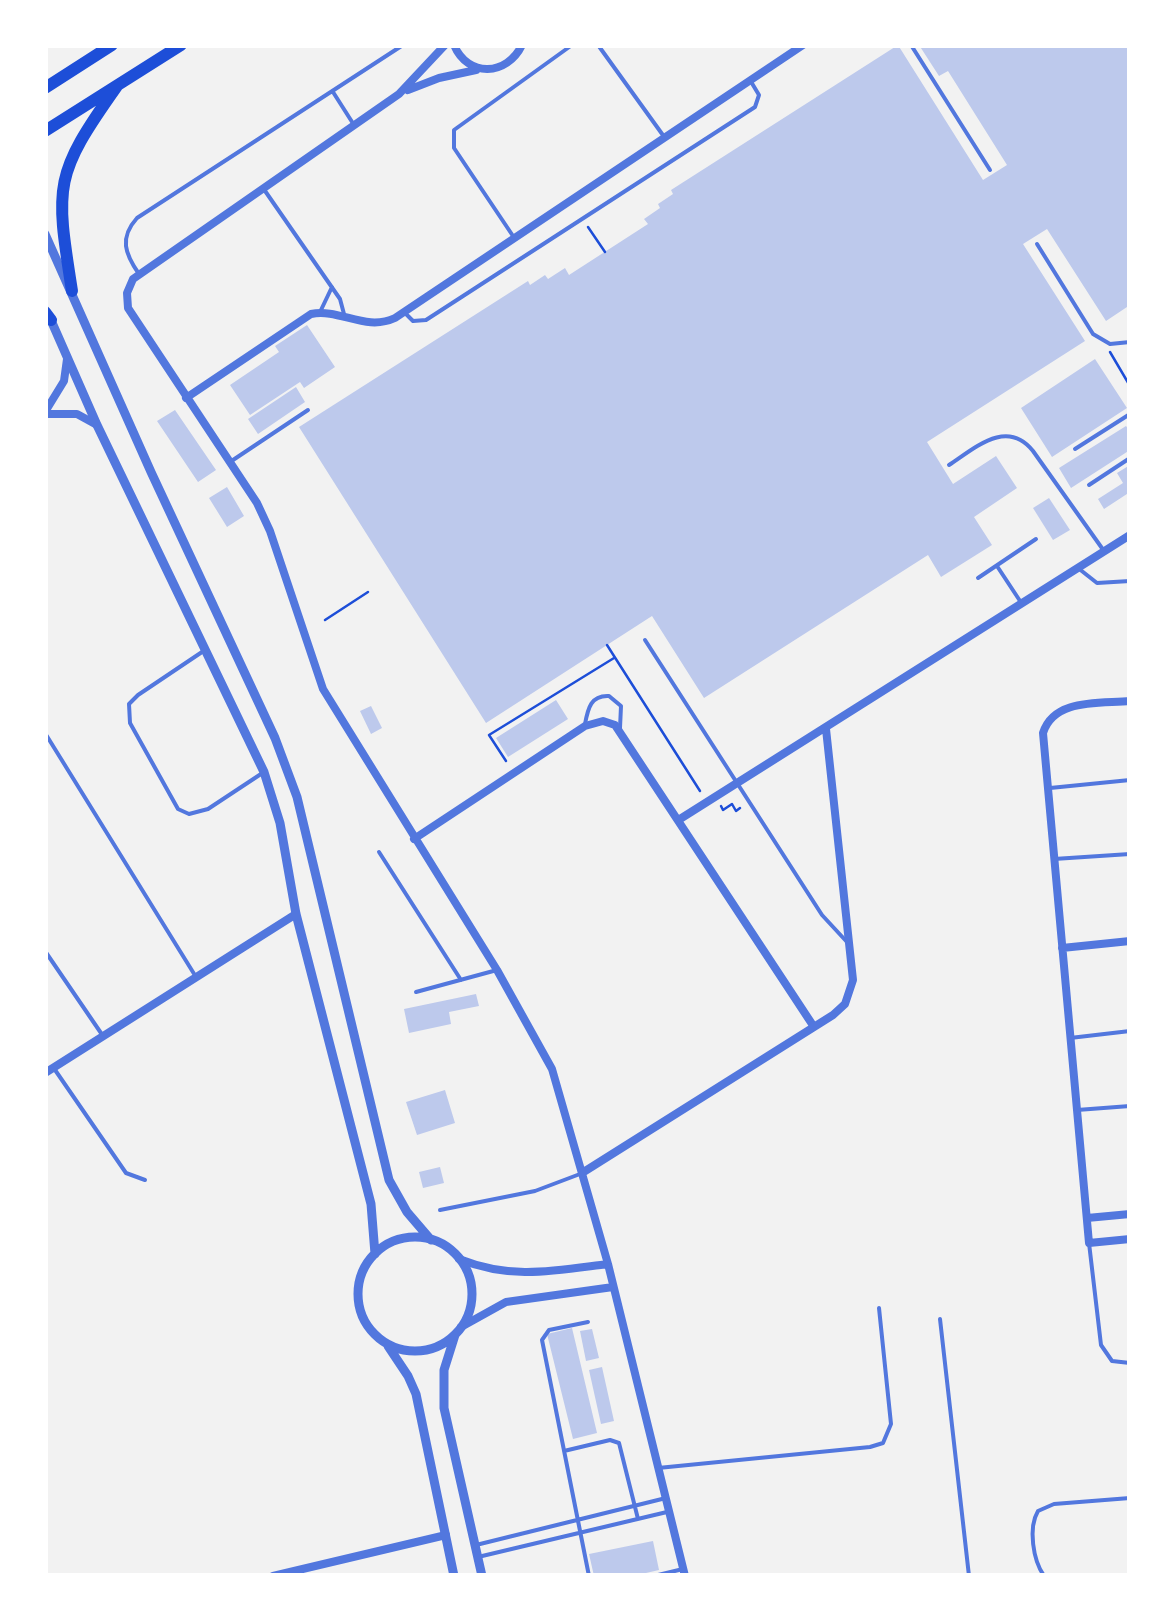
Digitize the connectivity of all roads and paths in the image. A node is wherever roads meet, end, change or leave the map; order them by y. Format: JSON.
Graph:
{"nodes":[{"id":1,"x":112,"y":45,"type":"edge"},
{"id":2,"x":181,"y":45,"type":"edge"},
{"id":3,"x":403,"y":45,"type":"edge"},
{"id":4,"x":444,"y":45,"type":"edge"},
{"id":5,"x":454,"y":45,"type":"edge"},
{"id":6,"x":522,"y":45,"type":"edge"},
{"id":7,"x":572,"y":45,"type":"edge"},
{"id":8,"x":598,"y":45,"type":"edge"},
{"id":9,"x":803,"y":45,"type":"edge"},
{"id":10,"x":912,"y":45,"type":"edge"},
{"id":11,"x":480,"y":69,"type":"junction"},
{"id":12,"x":750,"y":80,"type":"junction"},
{"id":13,"x":118,"y":86,"type":"junction"},
{"id":14,"x":45,"y":88,"type":"edge"},
{"id":15,"x":333,"y":92,"type":"junction"},
{"id":16,"x":399,"y":94,"type":"junction"},
{"id":17,"x":354,"y":125,"type":"junction"},
{"id":18,"x":45,"y":131,"type":"edge"},
{"id":19,"x":665,"y":138,"type":"junction"},
{"id":20,"x":990,"y":170,"type":"dead end"},
{"id":21,"x":263,"y":188,"type":"junction"},
{"id":22,"x":45,"y":234,"type":"edge"},
{"id":23,"x":514,"y":238,"type":"junction"},
{"id":24,"x":1036,"y":244,"type":"dead end"},
{"id":25,"x":139,"y":274,"type":"junction"},
{"id":26,"x":332,"y":287,"type":"junction"},
{"id":27,"x":72,"y":292,"type":"junction"},
{"id":28,"x":320,"y":312,"type":"junction"},
{"id":29,"x":404,"y":312,"type":"junction"},
{"id":30,"x":47,"y":313,"type":"edge"},
{"id":31,"x":344,"y":318,"type":"junction"},
{"id":32,"x":1104,"y":342,"type":"junction"},
{"id":33,"x":1130,"y":342,"type":"edge"},
{"id":34,"x":67,"y":354,"type":"junction"},
{"id":35,"x":1130,"y":386,"type":"edge"},
{"id":36,"x":186,"y":398,"type":"junction"},
{"id":37,"x":308,"y":410,"type":"dead end"},
{"id":38,"x":45,"y":412,"type":"edge"},
{"id":39,"x":1130,"y":414,"type":"edge"},
{"id":40,"x":97,"y":425,"type":"junction"},
{"id":41,"x":1074,"y":450,"type":"dead end"},
{"id":42,"x":1130,"y":458,"type":"edge"},
{"id":43,"x":230,"y":462,"type":"junction"},
{"id":44,"x":949,"y":465,"type":"dead end"},
{"id":45,"x":1089,"y":485,"type":"dead end"},
{"id":46,"x":1130,"y":536,"type":"edge"},
{"id":47,"x":1036,"y":539,"type":"dead end"},
{"id":48,"x":1104,"y":552,"type":"junction"},
{"id":49,"x":996,"y":566,"type":"junction"},
{"id":50,"x":1078,"y":568,"type":"junction"},
{"id":51,"x":978,"y":578,"type":"dead end"},
{"id":52,"x":1130,"y":581,"type":"edge"},
{"id":53,"x":368,"y":592,"type":"dead end"},
{"id":54,"x":1022,"y":604,"type":"junction"},
{"id":55,"x":325,"y":620,"type":"dead end"},
{"id":56,"x":645,"y":640,"type":"dead end"},
{"id":57,"x":607,"y":645,"type":"dead end"},
{"id":58,"x":206,"y":650,"type":"junction"},
{"id":59,"x":615,"y":657,"type":"junction"},
{"id":60,"x":1130,"y":701,"type":"edge"},
{"id":61,"x":585,"y":726,"type":"junction"},
{"id":62,"x":620,"y":728,"type":"junction"},
{"id":63,"x":826,"y":729,"type":"junction"},
{"id":64,"x":45,"y":733,"type":"edge"},
{"id":65,"x":264,"y":772,"type":"junction"},
{"id":66,"x":514,"y":773,"type":"junction"},
{"id":67,"x":1130,"y":780,"type":"edge"},
{"id":68,"x":736,"y":785,"type":"junction"},
{"id":69,"x":1047,"y":788,"type":"junction"},
{"id":70,"x":716,"y":798,"type":"junction"},
{"id":71,"x":748,"y":803,"type":"junction"},
{"id":72,"x":680,"y":820,"type":"junction"},
{"id":73,"x":414,"y":838,"type":"junction"},
{"id":74,"x":379,"y":852,"type":"dead end"},
{"id":75,"x":1130,"y":854,"type":"edge"},
{"id":76,"x":1054,"y":860,"type":"junction"},
{"id":77,"x":296,"y":914,"type":"junction"},
{"id":78,"x":1130,"y":941,"type":"edge"},
{"id":79,"x":849,"y":944,"type":"junction"},
{"id":80,"x":1062,"y":948,"type":"junction"},
{"id":81,"x":45,"y":951,"type":"edge"},
{"id":82,"x":497,"y":970,"type":"junction"},
{"id":83,"x":196,"y":977,"type":"junction"},
{"id":84,"x":461,"y":980,"type":"junction"},
{"id":85,"x":416,"y":992,"type":"dead end"},
{"id":86,"x":814,"y":1027,"type":"junction"},
{"id":87,"x":1130,"y":1031,"type":"edge"},
{"id":88,"x":102,"y":1036,"type":"junction"},
{"id":89,"x":1070,"y":1038,"type":"junction"},
{"id":90,"x":49,"y":1070,"type":"edge"},
{"id":91,"x":1130,"y":1106,"type":"edge"},
{"id":92,"x":1077,"y":1110,"type":"junction"},
{"id":93,"x":582,"y":1173,"type":"junction"},
{"id":94,"x":145,"y":1180,"type":"dead end"},
{"id":95,"x":440,"y":1210,"type":"dead end"},
{"id":96,"x":1130,"y":1214,"type":"edge"},
{"id":97,"x":1086,"y":1218,"type":"junction"},
{"id":98,"x":1130,"y":1239,"type":"edge"},
{"id":99,"x":431,"y":1240,"type":"junction"},
{"id":100,"x":1089,"y":1242,"type":"junction"},
{"id":101,"x":375,"y":1254,"type":"junction"},
{"id":102,"x":459,"y":1260,"type":"junction"},
{"id":103,"x":608,"y":1264,"type":"junction"},
{"id":104,"x":613,"y":1287,"type":"junction"},
{"id":105,"x":879,"y":1308,"type":"dead end"},
{"id":106,"x":940,"y":1320,"type":"dead end"},
{"id":107,"x":588,"y":1322,"type":"dead end"},
{"id":108,"x":458,"y":1331,"type":"junction"},
{"id":109,"x":386,"y":1344,"type":"junction"},
{"id":110,"x":1130,"y":1363,"type":"edge"},
{"id":111,"x":564,"y":1451,"type":"junction"},
{"id":112,"x":658,"y":1468,"type":"junction"},
{"id":113,"x":666,"y":1498,"type":"junction"},
{"id":114,"x":1130,"y":1498,"type":"edge"},
{"id":115,"x":635,"y":1506,"type":"junction"},
{"id":116,"x":669,"y":1511,"type":"junction"},
{"id":117,"x":638,"y":1519,"type":"junction"},
{"id":118,"x":578,"y":1520,"type":"junction"},
{"id":119,"x":580,"y":1532,"type":"junction"},
{"id":120,"x":446,"y":1536,"type":"junction"},
{"id":121,"x":474,"y":1546,"type":"junction"},
{"id":122,"x":478,"y":1557,"type":"junction"},
{"id":123,"x":684,"y":1572,"type":"edge"},
{"id":124,"x":273,"y":1576,"type":"edge"},
{"id":125,"x":454,"y":1576,"type":"edge"},
{"id":126,"x":482,"y":1576,"type":"edge"},
{"id":127,"x":590,"y":1576,"type":"edge"},
{"id":128,"x":654,"y":1576,"type":"edge"},
{"id":129,"x":969,"y":1576,"type":"edge"},
{"id":130,"x":1044,"y":1576,"type":"edge"}],
"edges":[{"from":1,"to":14,"type":"highway"},
{"from":2,"to":13,"type":"highway"},
{"from":3,"to":15,"type":"lane"},
{"from":4,"to":16,"type":"street"},
{"from":5,"to":11,"type":"street"},
{"from":6,"to":11,"type":"street"},
{"from":7,"to":23,"type":"lane"},
{"from":8,"to":19,"type":"lane"},
{"from":9,"to":12,"type":"street"},
{"from":10,"to":20,"type":"lane"},
{"from":11,"to":16,"type":"street"},
{"from":12,"to":19,"type":"street"},
{"from":12,"to":29,"type":"lane"},
{"from":13,"to":18,"type":"highway"},
{"from":13,"to":27,"type":"highway"},
{"from":15,"to":17,"type":"lane"},
{"from":15,"to":25,"type":"lane"},
{"from":16,"to":17,"type":"street"},
{"from":17,"to":21,"type":"street"},
{"from":19,"to":23,"type":"street"},
{"from":21,"to":25,"type":"street"},
{"from":21,"to":26,"type":"lane"},
{"from":22,"to":27,"type":"street"},
{"from":23,"to":29,"type":"street"},
{"from":24,"to":32,"type":"lane"},
{"from":25,"to":36,"type":"street"},
{"from":26,"to":28,"type":"lane"},
{"from":26,"to":31,"type":"lane"},
{"from":27,"to":99,"type":"street"},
{"from":28,"to":31,"type":"street"},
{"from":28,"to":36,"type":"street"},
{"from":29,"to":31,"type":"street"},
{"from":30,"to":34,"type":"street"},
{"from":32,"to":33,"type":"lane"},
{"from":32,"to":35,"type":"path"},
{"from":34,"to":38,"type":"street"},
{"from":34,"to":40,"type":"street"},
{"from":36,"to":43,"type":"street"},
{"from":37,"to":43,"type":"lane"},
{"from":38,"to":40,"type":"street"},
{"from":39,"to":41,"type":"lane"},
{"from":40,"to":58,"type":"street"},
{"from":42,"to":45,"type":"lane"},
{"from":43,"to":73,"type":"street"},
{"from":44,"to":48,"type":"lane"},
{"from":46,"to":48,"type":"street"},
{"from":47,"to":49,"type":"lane"},
{"from":48,"to":50,"type":"street"},
{"from":49,"to":51,"type":"lane"},
{"from":49,"to":54,"type":"lane"},
{"from":50,"to":52,"type":"lane"},
{"from":50,"to":54,"type":"street"},
{"from":53,"to":55,"type":"path"},
{"from":54,"to":63,"type":"street"},
{"from":56,"to":68,"type":"lane"},
{"from":57,"to":59,"type":"path"},
{"from":58,"to":65,"type":"street"},
{"from":58,"to":65,"type":"lane"},
{"from":59,"to":66,"type":"path"},
{"from":59,"to":70,"type":"path"},
{"from":60,"to":69,"type":"street"},
{"from":61,"to":62,"type":"street"},
{"from":61,"to":62,"type":"lane"},
{"from":61,"to":66,"type":"street"},
{"from":62,"to":72,"type":"street"},
{"from":63,"to":68,"type":"street"},
{"from":63,"to":79,"type":"street"},
{"from":64,"to":83,"type":"lane"},
{"from":65,"to":77,"type":"street"},
{"from":66,"to":73,"type":"street"},
{"from":67,"to":69,"type":"lane"},
{"from":68,"to":70,"type":"street"},
{"from":68,"to":71,"type":"lane"},
{"from":69,"to":76,"type":"street"},
{"from":70,"to":71,"type":"path"},
{"from":70,"to":72,"type":"street"},
{"from":71,"to":79,"type":"lane"},
{"from":72,"to":86,"type":"street"},
{"from":73,"to":82,"type":"street"},
{"from":74,"to":84,"type":"lane"},
{"from":75,"to":76,"type":"lane"},
{"from":76,"to":80,"type":"street"},
{"from":77,"to":83,"type":"street"},
{"from":77,"to":101,"type":"street"},
{"from":78,"to":80,"type":"street"},
{"from":79,"to":86,"type":"street"},
{"from":80,"to":89,"type":"street"},
{"from":81,"to":88,"type":"lane"},
{"from":82,"to":84,"type":"lane"},
{"from":82,"to":93,"type":"street"},
{"from":83,"to":88,"type":"street"},
{"from":84,"to":85,"type":"lane"},
{"from":86,"to":93,"type":"street"},
{"from":87,"to":89,"type":"lane"},
{"from":88,"to":90,"type":"street"},
{"from":89,"to":92,"type":"street"},
{"from":90,"to":94,"type":"lane"},
{"from":91,"to":92,"type":"lane"},
{"from":92,"to":97,"type":"street"},
{"from":93,"to":95,"type":"lane"},
{"from":93,"to":103,"type":"street"},
{"from":96,"to":97,"type":"street"},
{"from":97,"to":100,"type":"street"},
{"from":98,"to":100,"type":"street"},
{"from":99,"to":101,"type":"street"},
{"from":99,"to":102,"type":"street"},
{"from":100,"to":110,"type":"lane"},
{"from":101,"to":109,"type":"street"},
{"from":102,"to":103,"type":"street"},
{"from":102,"to":108,"type":"street"},
{"from":103,"to":104,"type":"street"},
{"from":104,"to":108,"type":"street"},
{"from":104,"to":112,"type":"street"},
{"from":105,"to":112,"type":"lane"},
{"from":106,"to":129,"type":"lane"},
{"from":107,"to":111,"type":"lane"},
{"from":108,"to":109,"type":"street"},
{"from":108,"to":121,"type":"street"},
{"from":109,"to":120,"type":"street"},
{"from":111,"to":115,"type":"lane"},
{"from":111,"to":118,"type":"lane"},
{"from":112,"to":113,"type":"street"},
{"from":113,"to":115,"type":"lane"},
{"from":113,"to":116,"type":"street"},
{"from":114,"to":130,"type":"lane"},
{"from":115,"to":117,"type":"lane"},
{"from":115,"to":118,"type":"lane"},
{"from":116,"to":117,"type":"lane"},
{"from":116,"to":123,"type":"street"},
{"from":117,"to":119,"type":"lane"},
{"from":118,"to":119,"type":"lane"},
{"from":118,"to":121,"type":"lane"},
{"from":119,"to":122,"type":"lane"},
{"from":119,"to":127,"type":"lane"},
{"from":120,"to":124,"type":"street"},
{"from":120,"to":125,"type":"street"},
{"from":121,"to":122,"type":"street"},
{"from":122,"to":126,"type":"street"},
{"from":123,"to":128,"type":"lane"}]}
